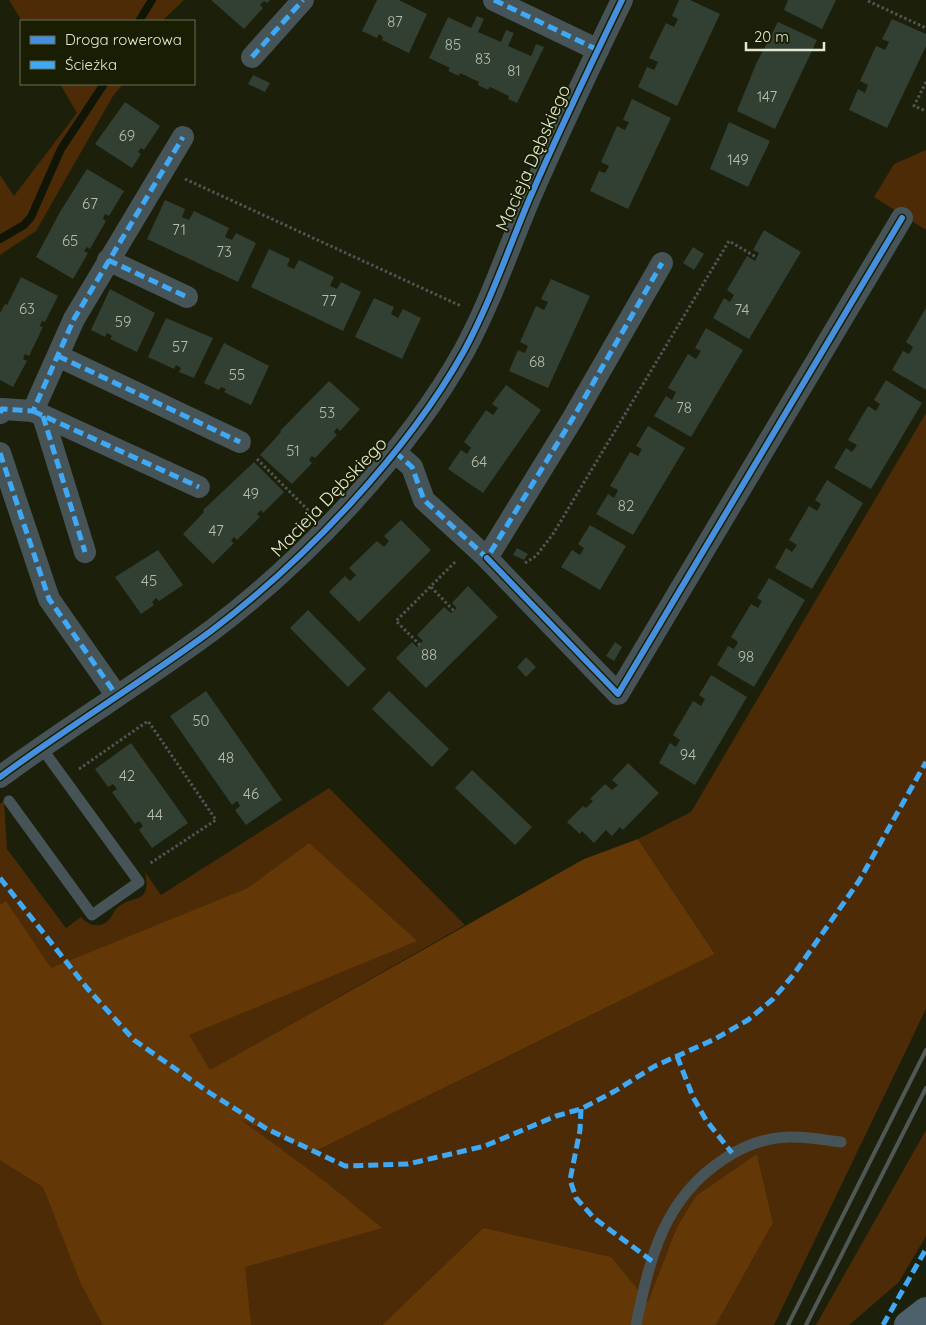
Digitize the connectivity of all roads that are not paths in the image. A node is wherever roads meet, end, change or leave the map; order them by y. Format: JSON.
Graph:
{"nodes":[{"id":1,"x":303,"y":0,"type":"edge"},
{"id":2,"x":494,"y":0,"type":"edge"},
{"id":3,"x":622,"y":0,"type":"edge"},
{"id":4,"x":598,"y":50,"type":"junction"},
{"id":5,"x":252,"y":57,"type":"dead end"},
{"id":6,"x":183,"y":137,"type":"dead end"},
{"id":7,"x":902,"y":218,"type":"dead end"},
{"id":8,"x":108,"y":260,"type":"junction"},
{"id":9,"x":662,"y":263,"type":"dead end"},
{"id":10,"x":187,"y":297,"type":"dead end"},
{"id":11,"x":58,"y":356,"type":"junction"},
{"id":12,"x":1,"y":410,"type":"edge"},
{"id":13,"x":38,"y":413,"type":"junction"},
{"id":14,"x":246,"y":447,"type":"road end"},
{"id":15,"x":394,"y":452,"type":"junction"},
{"id":16,"x":0,"y":453,"type":"edge"},
{"id":17,"x":198,"y":486,"type":"dead end"},
{"id":18,"x":480,"y":551,"type":"junction"},
{"id":19,"x":85,"y":552,"type":"dead end"},
{"id":20,"x":117,"y":696,"type":"junction"},
{"id":21,"x":41,"y":747,"type":"junction"},
{"id":22,"x":0,"y":777,"type":"edge"},
{"id":23,"x":9,"y":801,"type":"dead end"},
{"id":24,"x":841,"y":1142,"type":"dead end"},
{"id":25,"x":926,"y":1310,"type":"edge"},
{"id":26,"x":636,"y":1325,"type":"edge"},
{"id":27,"x":908,"y":1325,"type":"edge"}],
"edges":[{"from":1,"to":5,"type":"street"},
{"from":2,"to":4,"type":"street"},
{"from":3,"to":4,"type":"street","name":"Macieja Dębskiego"},
{"from":4,"to":15,"type":"street","name":"Macieja Dębskiego"},
{"from":6,"to":8,"type":"street"},
{"from":7,"to":18,"type":"street"},
{"from":8,"to":10,"type":"street"},
{"from":8,"to":11,"type":"street"},
{"from":9,"to":18,"type":"street"},
{"from":11,"to":13,"type":"street"},
{"from":11,"to":14,"type":"street"},
{"from":12,"to":13,"type":"street"},
{"from":13,"to":17,"type":"street"},
{"from":13,"to":19,"type":"street"},
{"from":15,"to":18,"type":"street"},
{"from":15,"to":20,"type":"street","name":"Macieja Dębskiego"},
{"from":16,"to":20,"type":"street"},
{"from":20,"to":21,"type":"street","name":"Macieja Dębskiego"},
{"from":21,"to":22,"type":"street","name":"Macieja Dębskiego"},
{"from":21,"to":23,"type":"lane"},
{"from":24,"to":26,"type":"lane"},
{"from":25,"to":27,"type":"highway"}]}
